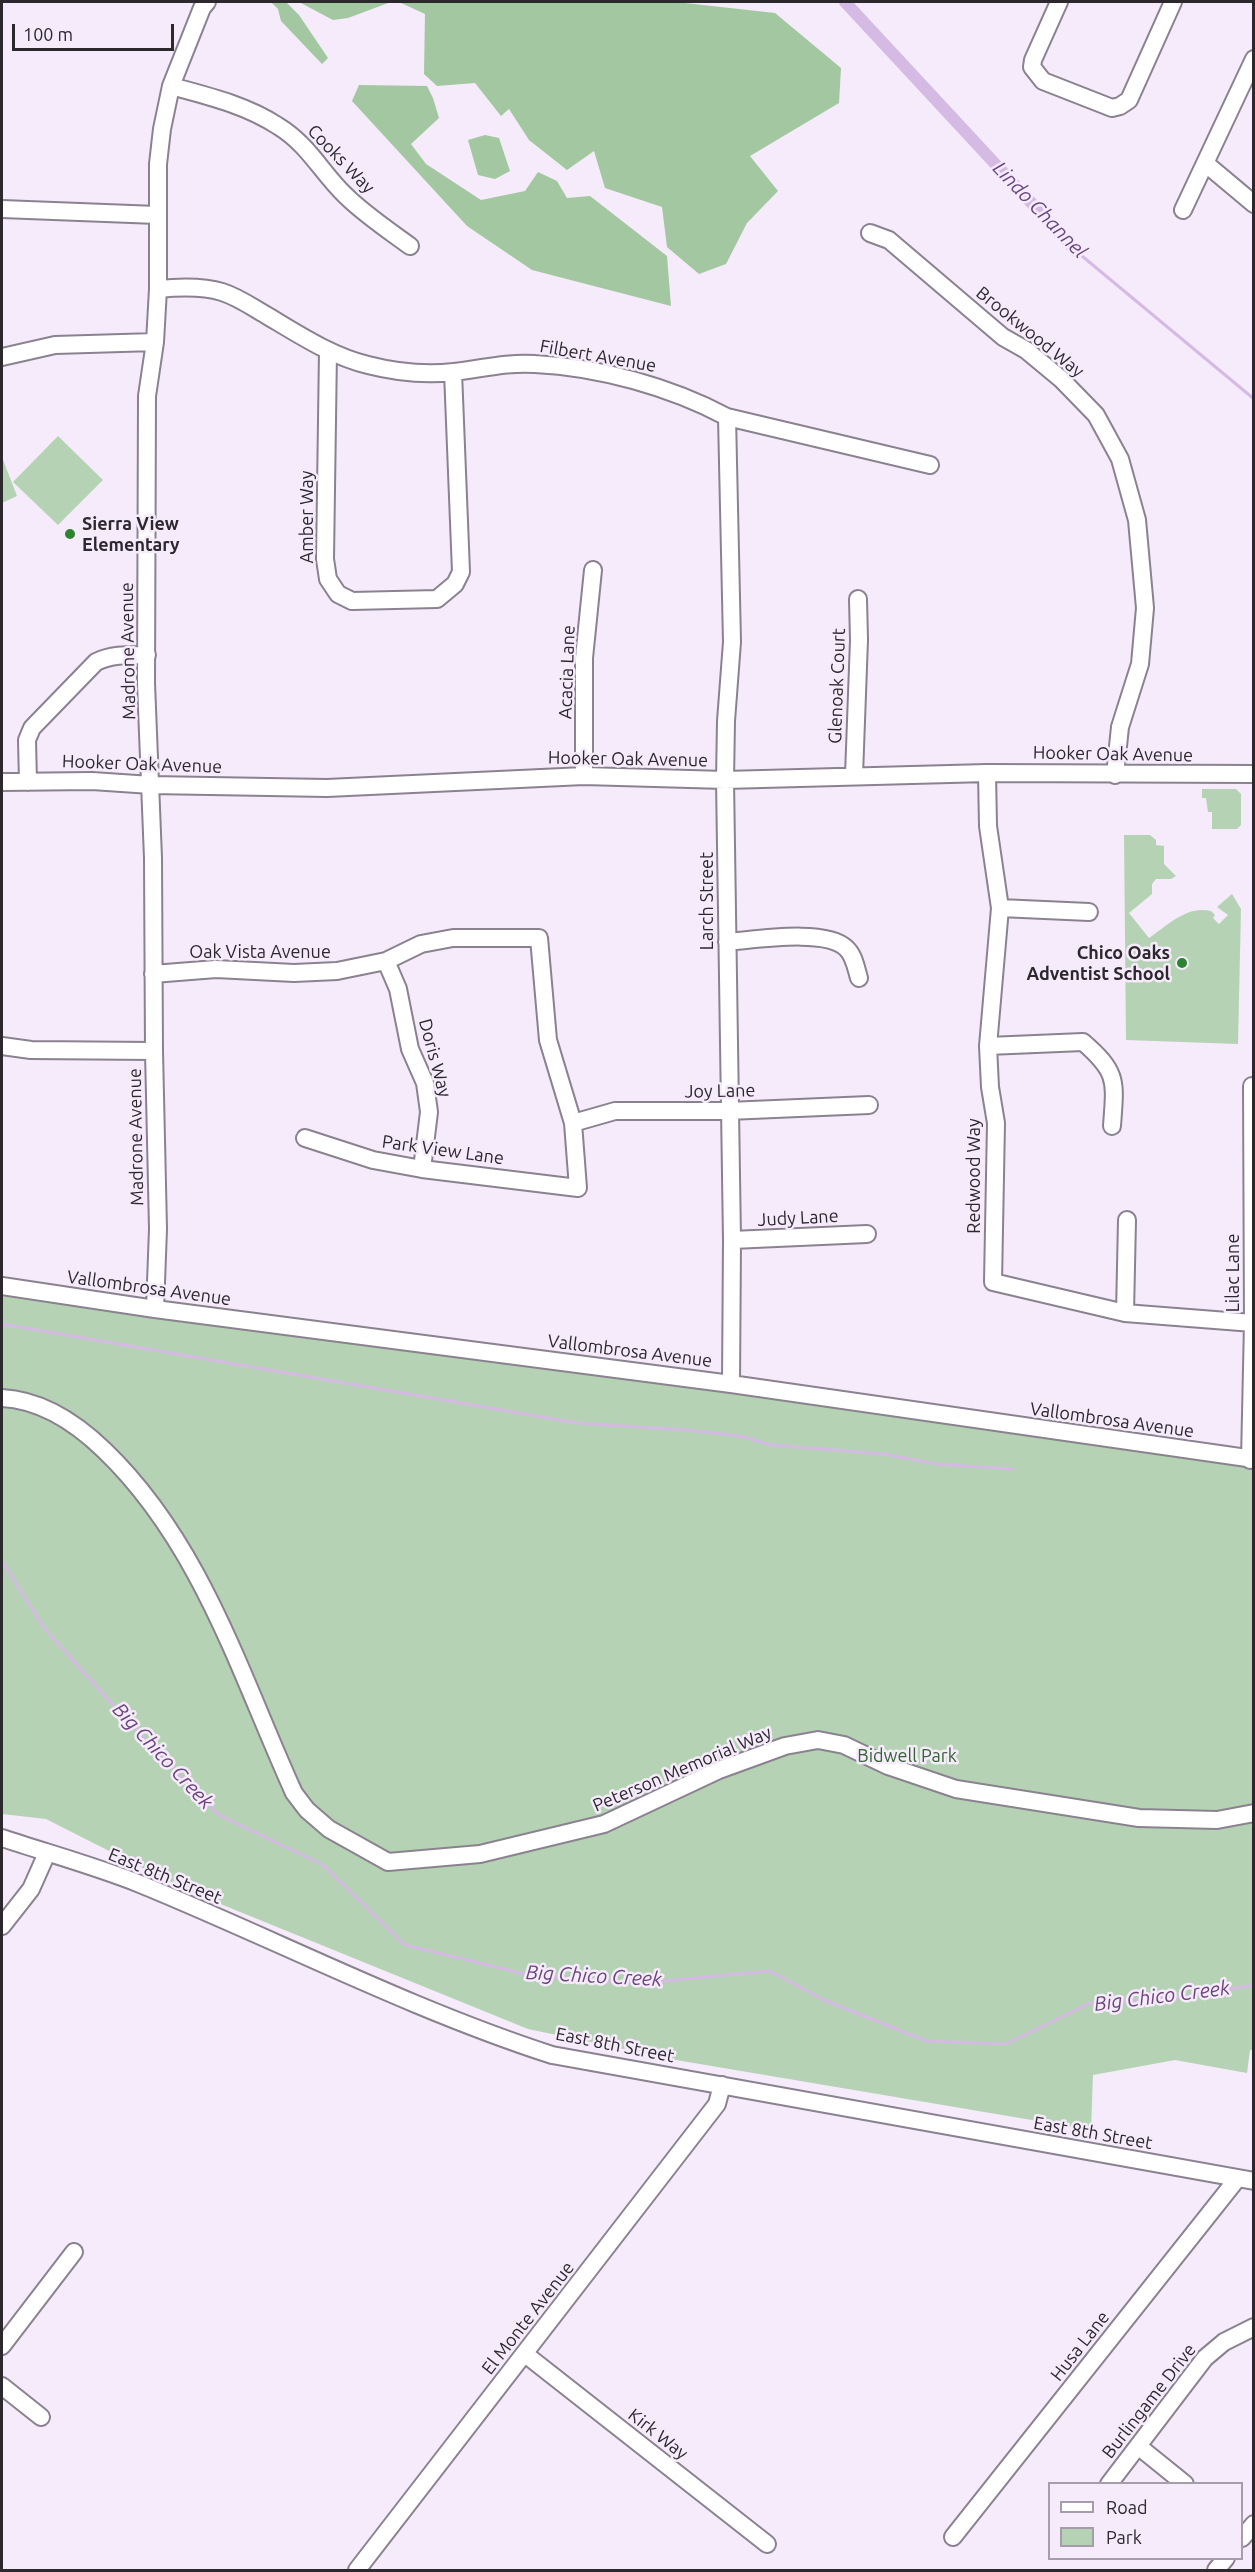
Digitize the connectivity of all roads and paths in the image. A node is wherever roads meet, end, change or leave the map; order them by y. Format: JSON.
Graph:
{"nodes":[{"id":1,"x":1059,"y":2,"type":"edge"},
{"id":2,"x":1173,"y":2,"type":"edge"},
{"id":3,"x":201,"y":4,"type":"edge"},
{"id":4,"x":1254,"y":59,"type":"edge"},
{"id":5,"x":171,"y":86,"type":"junction"},
{"id":6,"x":1205,"y":163,"type":"junction"},
{"id":7,"x":1254,"y":204,"type":"edge"},
{"id":8,"x":2,"y":208,"type":"edge"},
{"id":9,"x":1183,"y":210,"type":"dead end"},
{"id":10,"x":157,"y":215,"type":"junction"},
{"id":11,"x":870,"y":233,"type":"dead end"},
{"id":12,"x":410,"y":246,"type":"dead end"},
{"id":13,"x":158,"y":289,"type":"junction"},
{"id":14,"x":155,"y":342,"type":"junction"},
{"id":15,"x":328,"y":351,"type":"junction"},
{"id":16,"x":2,"y":357,"type":"edge"},
{"id":17,"x":453,"y":372,"type":"junction"},
{"id":18,"x":727,"y":417,"type":"junction"},
{"id":19,"x":930,"y":465,"type":"dead end"},
{"id":20,"x":593,"y":570,"type":"dead end"},
{"id":21,"x":858,"y":599,"type":"dead end"},
{"id":22,"x":147,"y":655,"type":"junction"},
{"id":23,"x":987,"y":773,"type":"junction"},
{"id":24,"x":1254,"y":774,"type":"edge"},
{"id":25,"x":854,"y":775,"type":"junction"},
{"id":26,"x":1115,"y":775,"type":"junction"},
{"id":27,"x":584,"y":776,"type":"junction"},
{"id":28,"x":725,"y":780,"type":"junction"},
{"id":29,"x":2,"y":782,"type":"edge"},
{"id":30,"x":28,"y":782,"type":"junction"},
{"id":31,"x":151,"y":785,"type":"junction"},
{"id":32,"x":1000,"y":908,"type":"junction"},
{"id":33,"x":1089,"y":912,"type":"dead end"},
{"id":34,"x":727,"y":942,"type":"junction"},
{"id":35,"x":386,"y":961,"type":"junction"},
{"id":36,"x":153,"y":974,"type":"junction"},
{"id":37,"x":859,"y":978,"type":"dead end"},
{"id":38,"x":2,"y":1046,"type":"edge"},
{"id":39,"x":988,"y":1046,"type":"junction"},
{"id":40,"x":154,"y":1051,"type":"junction"},
{"id":41,"x":1252,"y":1086,"type":"dead end"},
{"id":42,"x":869,"y":1105,"type":"dead end"},
{"id":43,"x":728,"y":1111,"type":"junction"},
{"id":44,"x":573,"y":1123,"type":"junction"},
{"id":45,"x":1112,"y":1126,"type":"dead end"},
{"id":46,"x":305,"y":1138,"type":"dead end"},
{"id":47,"x":422,"y":1169,"type":"junction"},
{"id":48,"x":578,"y":1188,"type":"joint"},
{"id":49,"x":1127,"y":1220,"type":"dead end"},
{"id":50,"x":867,"y":1234,"type":"dead end"},
{"id":51,"x":732,"y":1240,"type":"junction"},
{"id":52,"x":2,"y":1286,"type":"edge"},
{"id":53,"x":155,"y":1309,"type":"junction"},
{"id":54,"x":1125,"y":1313,"type":"junction"},
{"id":55,"x":1253,"y":1323,"type":"edge"},
{"id":56,"x":731,"y":1384,"type":"junction"},
{"id":57,"x":2,"y":1398,"type":"edge"},
{"id":58,"x":1252,"y":1459,"type":"edge"},
{"id":59,"x":1254,"y":1813,"type":"edge"},
{"id":60,"x":2,"y":1838,"type":"edge"},
{"id":61,"x":47,"y":1852,"type":"junction"},
{"id":62,"x":2,"y":1926,"type":"edge"},
{"id":63,"x":722,"y":2085,"type":"junction"},
{"id":64,"x":1245,"y":2180,"type":"edge"},
{"id":65,"x":74,"y":2252,"type":"dead end"},
{"id":66,"x":1254,"y":2327,"type":"edge"},
{"id":67,"x":2,"y":2346,"type":"edge"},
{"id":68,"x":525,"y":2354,"type":"junction"},
{"id":69,"x":2,"y":2386,"type":"edge"},
{"id":70,"x":41,"y":2417,"type":"dead end"},
{"id":71,"x":1138,"y":2446,"type":"junction"},
{"id":72,"x":1111,"y":2482,"type":"edge"},
{"id":73,"x":1183,"y":2482,"type":"edge"},
{"id":74,"x":953,"y":2537,"type":"dead end"},
{"id":75,"x":767,"y":2544,"type":"dead end"},
{"id":76,"x":365,"y":2568,"type":"edge"}],
"edges":[{"from":1,"to":2,"type":"street"},
{"from":3,"to":5,"type":"street","name":"Madrone Avenue"},
{"from":4,"to":6,"type":"street"},
{"from":5,"to":10,"type":"street","name":"Madrone Avenue"},
{"from":5,"to":12,"type":"street","name":"Cooks Way"},
{"from":6,"to":7,"type":"street"},
{"from":6,"to":9,"type":"street"},
{"from":8,"to":10,"type":"street"},
{"from":10,"to":13,"type":"street","name":"Madrone Avenue"},
{"from":11,"to":26,"type":"street","name":"Brookwood Way"},
{"from":13,"to":14,"type":"street","name":"Madrone Avenue"},
{"from":13,"to":15,"type":"street","name":"Filbert Avenue"},
{"from":14,"to":16,"type":"street"},
{"from":14,"to":22,"type":"street","name":"Madrone Avenue"},
{"from":15,"to":17,"type":"street","name":"Filbert Avenue"},
{"from":15,"to":17,"type":"street","name":"Amber Way"},
{"from":17,"to":18,"type":"street","name":"Filbert Avenue"},
{"from":18,"to":19,"type":"street","name":"Filbert Avenue"},
{"from":18,"to":28,"type":"street","name":"Larch Street"},
{"from":20,"to":27,"type":"street","name":"Acacia Lane"},
{"from":21,"to":25,"type":"street","name":"Glenoak Court"},
{"from":22,"to":30,"type":"street"},
{"from":22,"to":31,"type":"street","name":"Madrone Avenue"},
{"from":23,"to":25,"type":"street","name":"Hooker Oak Avenue"},
{"from":23,"to":26,"type":"street","name":"Hooker Oak Avenue"},
{"from":23,"to":32,"type":"street","name":"Redwood Way"},
{"from":24,"to":26,"type":"street","name":"Hooker Oak Avenue"},
{"from":25,"to":28,"type":"street","name":"Hooker Oak Avenue"},
{"from":27,"to":28,"type":"street","name":"Hooker Oak Avenue"},
{"from":27,"to":31,"type":"street","name":"Hooker Oak Avenue"},
{"from":28,"to":34,"type":"street","name":"Larch Street"},
{"from":29,"to":30,"type":"street","name":"Hooker Oak Avenue"},
{"from":30,"to":31,"type":"street","name":"Hooker Oak Avenue"},
{"from":31,"to":36,"type":"street","name":"Madrone Avenue"},
{"from":32,"to":33,"type":"street"},
{"from":32,"to":39,"type":"street","name":"Redwood Way"},
{"from":34,"to":37,"type":"street"},
{"from":34,"to":43,"type":"street","name":"Larch Street"},
{"from":35,"to":36,"type":"street","name":"Oak Vista Avenue"},
{"from":35,"to":44,"type":"street","name":"Oak Vista Avenue"},
{"from":35,"to":47,"type":"street","name":"Doris Way"},
{"from":36,"to":40,"type":"street","name":"Madrone Avenue"},
{"from":38,"to":40,"type":"street"},
{"from":39,"to":45,"type":"street"},
{"from":39,"to":54,"type":"street","name":"Redwood Way"},
{"from":40,"to":53,"type":"street","name":"Madrone Avenue"},
{"from":41,"to":55,"type":"street","name":"Lilac Lane"},
{"from":42,"to":43,"type":"street","name":"Joy Lane"},
{"from":43,"to":44,"type":"street","name":"Joy Lane"},
{"from":43,"to":51,"type":"street","name":"Larch Street"},
{"from":44,"to":48,"type":"street","name":"Oak Vista Avenue"},
{"from":46,"to":47,"type":"street","name":"Park View Lane"},
{"from":47,"to":48,"type":"street","name":"Park View Lane"},
{"from":49,"to":54,"type":"street"},
{"from":50,"to":51,"type":"street","name":"Judy Lane"},
{"from":51,"to":56,"type":"street","name":"Larch Street"},
{"from":52,"to":53,"type":"street","name":"Vallombrosa Avenue"},
{"from":53,"to":56,"type":"street","name":"Vallombrosa Avenue"},
{"from":54,"to":55,"type":"street","name":"Redwood Way"},
{"from":55,"to":58,"type":"street","name":"Lilac Lane"},
{"from":56,"to":58,"type":"street","name":"Vallombrosa Avenue"},
{"from":57,"to":59,"type":"street","name":"Peterson Memorial Way"},
{"from":60,"to":61,"type":"street","name":"East 8th Street"},
{"from":61,"to":62,"type":"street"},
{"from":61,"to":63,"type":"street","name":"East 8th Street"},
{"from":63,"to":64,"type":"street","name":"East 8th Street"},
{"from":63,"to":68,"type":"street","name":"El Monte Avenue"},
{"from":64,"to":74,"type":"street","name":"Husa Lane"},
{"from":65,"to":67,"type":"street"},
{"from":66,"to":71,"type":"street","name":"Burlingame Drive"},
{"from":68,"to":75,"type":"street","name":"Kirk Way"},
{"from":68,"to":76,"type":"street","name":"El Monte Avenue"},
{"from":69,"to":70,"type":"street"},
{"from":71,"to":72,"type":"street","name":"Burlingame Drive"},
{"from":71,"to":73,"type":"street"}]}
